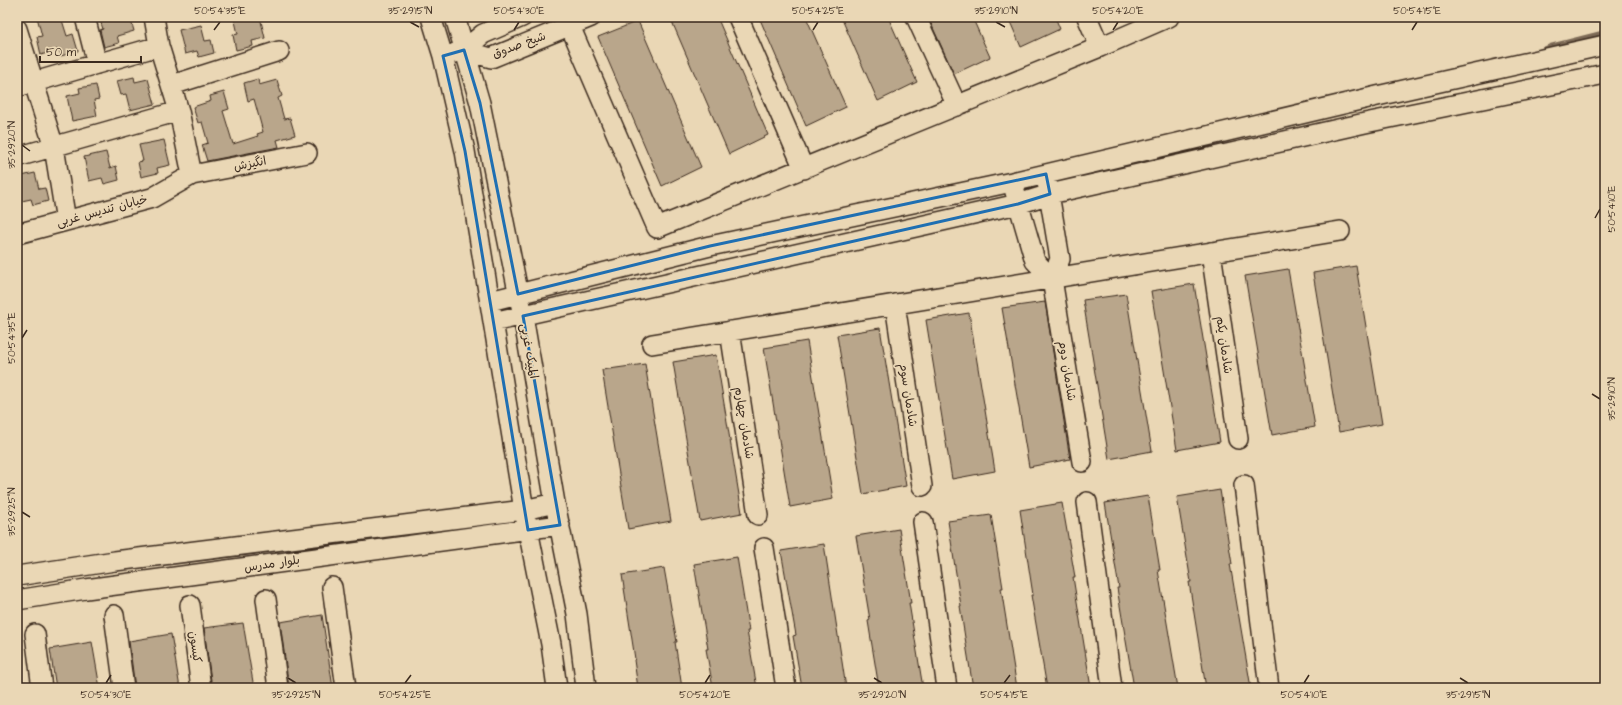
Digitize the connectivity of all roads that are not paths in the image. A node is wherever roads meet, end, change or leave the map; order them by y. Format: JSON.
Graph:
{"nodes":[{"id":1,"x":85,"y":17,"type":"edge"},
{"id":2,"x":431,"y":17,"type":"edge"},
{"id":3,"x":455,"y":17,"type":"edge"},
{"id":4,"x":522,"y":17,"type":"edge"},
{"id":5,"x":591,"y":17,"type":"edge"},
{"id":6,"x":738,"y":17,"type":"edge"},
{"id":7,"x":916,"y":17,"type":"edge"},
{"id":8,"x":1087,"y":17,"type":"edge"},
{"id":9,"x":1169,"y":17,"type":"edge"},
{"id":10,"x":158,"y":18,"type":"edge"},
{"id":11,"x":570,"y":26,"type":"junction"},
{"id":12,"x":17,"y":29,"type":"edge"},
{"id":13,"x":1605,"y":45,"type":"edge"},
{"id":14,"x":159,"y":46,"type":"junction"},
{"id":15,"x":1100,"y":47,"type":"junction"},
{"id":16,"x":464,"y":50,"type":"junction"},
{"id":17,"x":279,"y":51,"type":"dead end"},
{"id":18,"x":443,"y":56,"type":"junction"},
{"id":19,"x":97,"y":64,"type":"junction"},
{"id":20,"x":1605,"y":74,"type":"edge"},
{"id":21,"x":26,"y":85,"type":"edge"},
{"id":22,"x":172,"y":85,"type":"junction"},
{"id":23,"x":957,"y":106,"type":"junction"},
{"id":24,"x":179,"y":111,"type":"junction"},
{"id":25,"x":54,"y":147,"type":"junction"},
{"id":26,"x":307,"y":153,"type":"dead end"},
{"id":27,"x":17,"y":157,"type":"edge"},
{"id":28,"x":804,"y":169,"type":"junction"},
{"id":29,"x":1046,"y":174,"type":"junction"},
{"id":30,"x":192,"y":175,"type":"junction"},
{"id":31,"x":1012,"y":182,"type":"junction"},
{"id":32,"x":1050,"y":194,"type":"junction"},
{"id":33,"x":1018,"y":204,"type":"junction"},
{"id":34,"x":66,"y":221,"type":"junction"},
{"id":35,"x":1340,"y":231,"type":"dead end"},
{"id":36,"x":17,"y":234,"type":"edge"},
{"id":37,"x":1211,"y":252,"type":"junction"},
{"id":38,"x":1052,"y":279,"type":"junction"},
{"id":39,"x":518,"y":294,"type":"junction"},
{"id":40,"x":490,"y":301,"type":"junction"},
{"id":41,"x":895,"y":304,"type":"junction"},
{"id":42,"x":523,"y":316,"type":"junction"},
{"id":43,"x":493,"y":322,"type":"junction"},
{"id":44,"x":730,"y":331,"type":"junction"},
{"id":45,"x":652,"y":344,"type":"dead end"},
{"id":46,"x":1238,"y":439,"type":"dead end"},
{"id":47,"x":1082,"y":462,"type":"dead end"},
{"id":48,"x":1244,"y":485,"type":"dead end"},
{"id":49,"x":922,"y":486,"type":"dead end"},
{"id":50,"x":1087,"y":502,"type":"dead end"},
{"id":51,"x":555,"y":503,"type":"junction"},
{"id":52,"x":524,"y":510,"type":"junction"},
{"id":53,"x":758,"y":515,"type":"dead end"},
{"id":54,"x":923,"y":522,"type":"dead end"},
{"id":55,"x":560,"y":525,"type":"junction"},
{"id":56,"x":528,"y":530,"type":"junction"},
{"id":57,"x":764,"y":548,"type":"dead end"},
{"id":58,"x":17,"y":576,"type":"edge"},
{"id":59,"x":332,"y":587,"type":"dead end"},
{"id":60,"x":266,"y":599,"type":"dead end"},
{"id":61,"x":17,"y":600,"type":"edge"},
{"id":62,"x":190,"y":605,"type":"dead end"},
{"id":63,"x":114,"y":615,"type":"dead end"},
{"id":64,"x":35,"y":634,"type":"dead end"},
{"id":65,"x":42,"y":688,"type":"edge"},
{"id":66,"x":124,"y":688,"type":"edge"},
{"id":67,"x":201,"y":688,"type":"edge"},
{"id":68,"x":278,"y":688,"type":"edge"},
{"id":69,"x":346,"y":688,"type":"edge"},
{"id":70,"x":557,"y":688,"type":"edge"},
{"id":71,"x":586,"y":688,"type":"edge"},
{"id":72,"x":786,"y":688,"type":"edge"},
{"id":73,"x":947,"y":688,"type":"edge"},
{"id":74,"x":1112,"y":688,"type":"edge"},
{"id":75,"x":1269,"y":688,"type":"edge"}],
"edges":[{"from":1,"to":19,"type":"street"},
{"from":2,"to":18,"type":"street"},
{"from":3,"to":16,"type":"street","name":"المپیک غربی"},
{"from":4,"to":16,"type":"street","name":"شیخ صدوق"},
{"from":5,"to":11,"type":"street","name":"شیخ صدوق"},
{"from":6,"to":28,"type":"street"},
{"from":7,"to":23,"type":"street"},
{"from":8,"to":15,"type":"street"},
{"from":9,"to":15,"type":"street"},
{"from":10,"to":14,"type":"street"},
{"from":11,"to":16,"type":"street","name":"شیخ صدوق"},
{"from":11,"to":28,"type":"street"},
{"from":12,"to":21,"type":"street"},
{"from":13,"to":29,"type":"street"},
{"from":14,"to":19,"type":"street"},
{"from":14,"to":22,"type":"street"},
{"from":15,"to":23,"type":"street"},
{"from":16,"to":18,"type":"street"},
{"from":16,"to":39,"type":"street","name":"المپیک غربی"},
{"from":17,"to":22,"type":"street"},
{"from":18,"to":40,"type":"street"},
{"from":19,"to":21,"type":"street"},
{"from":20,"to":32,"type":"street"},
{"from":21,"to":25,"type":"street"},
{"from":22,"to":24,"type":"street"},
{"from":23,"to":28,"type":"street"},
{"from":24,"to":25,"type":"street"},
{"from":24,"to":30,"type":"street"},
{"from":25,"to":27,"type":"street"},
{"from":25,"to":34,"type":"street"},
{"from":26,"to":30,"type":"street","name":"انگیزش"},
{"from":29,"to":31,"type":"street"},
{"from":29,"to":32,"type":"street"},
{"from":30,"to":34,"type":"street","name":"خیابان تندیس غربی"},
{"from":31,"to":33,"type":"street"},
{"from":31,"to":39,"type":"street"},
{"from":32,"to":33,"type":"street"},
{"from":32,"to":38,"type":"street"},
{"from":33,"to":38,"type":"street"},
{"from":33,"to":42,"type":"street"},
{"from":34,"to":36,"type":"street","name":"خیابان تندیس غربی"},
{"from":35,"to":37,"type":"street"},
{"from":37,"to":38,"type":"street"},
{"from":37,"to":46,"type":"street","name":"شادمان یکم"},
{"from":38,"to":41,"type":"street"},
{"from":38,"to":47,"type":"street","name":"شادمان دوم"},
{"from":39,"to":40,"type":"street"},
{"from":39,"to":42,"type":"street","name":"المپیک غربی"},
{"from":40,"to":43,"type":"street"},
{"from":41,"to":44,"type":"street"},
{"from":41,"to":49,"type":"street","name":"شادمان سوم"},
{"from":42,"to":43,"type":"street"},
{"from":42,"to":51,"type":"street","name":"المپیک غربی"},
{"from":43,"to":52,"type":"street"},
{"from":44,"to":45,"type":"street"},
{"from":44,"to":53,"type":"street","name":"شادمان چهارم"},
{"from":48,"to":75,"type":"street"},
{"from":50,"to":74,"type":"street"},
{"from":51,"to":52,"type":"street","name":"بلوار مدرس"},
{"from":51,"to":55,"type":"street","name":"المپیک غربی"},
{"from":52,"to":56,"type":"street"},
{"from":52,"to":58,"type":"street","name":"بلوار مدرس"},
{"from":54,"to":73,"type":"street"},
{"from":55,"to":56,"type":"street","name":"بلوار مدرس"},
{"from":55,"to":71,"type":"street","name":"المپیک غربی"},
{"from":56,"to":61,"type":"street","name":"بلوار مدرس"},
{"from":56,"to":70,"type":"street"},
{"from":57,"to":72,"type":"street"},
{"from":59,"to":69,"type":"street"},
{"from":60,"to":68,"type":"street"},
{"from":62,"to":67,"type":"street","name":"کیسون"},
{"from":63,"to":66,"type":"street"},
{"from":64,"to":65,"type":"street"}]}
